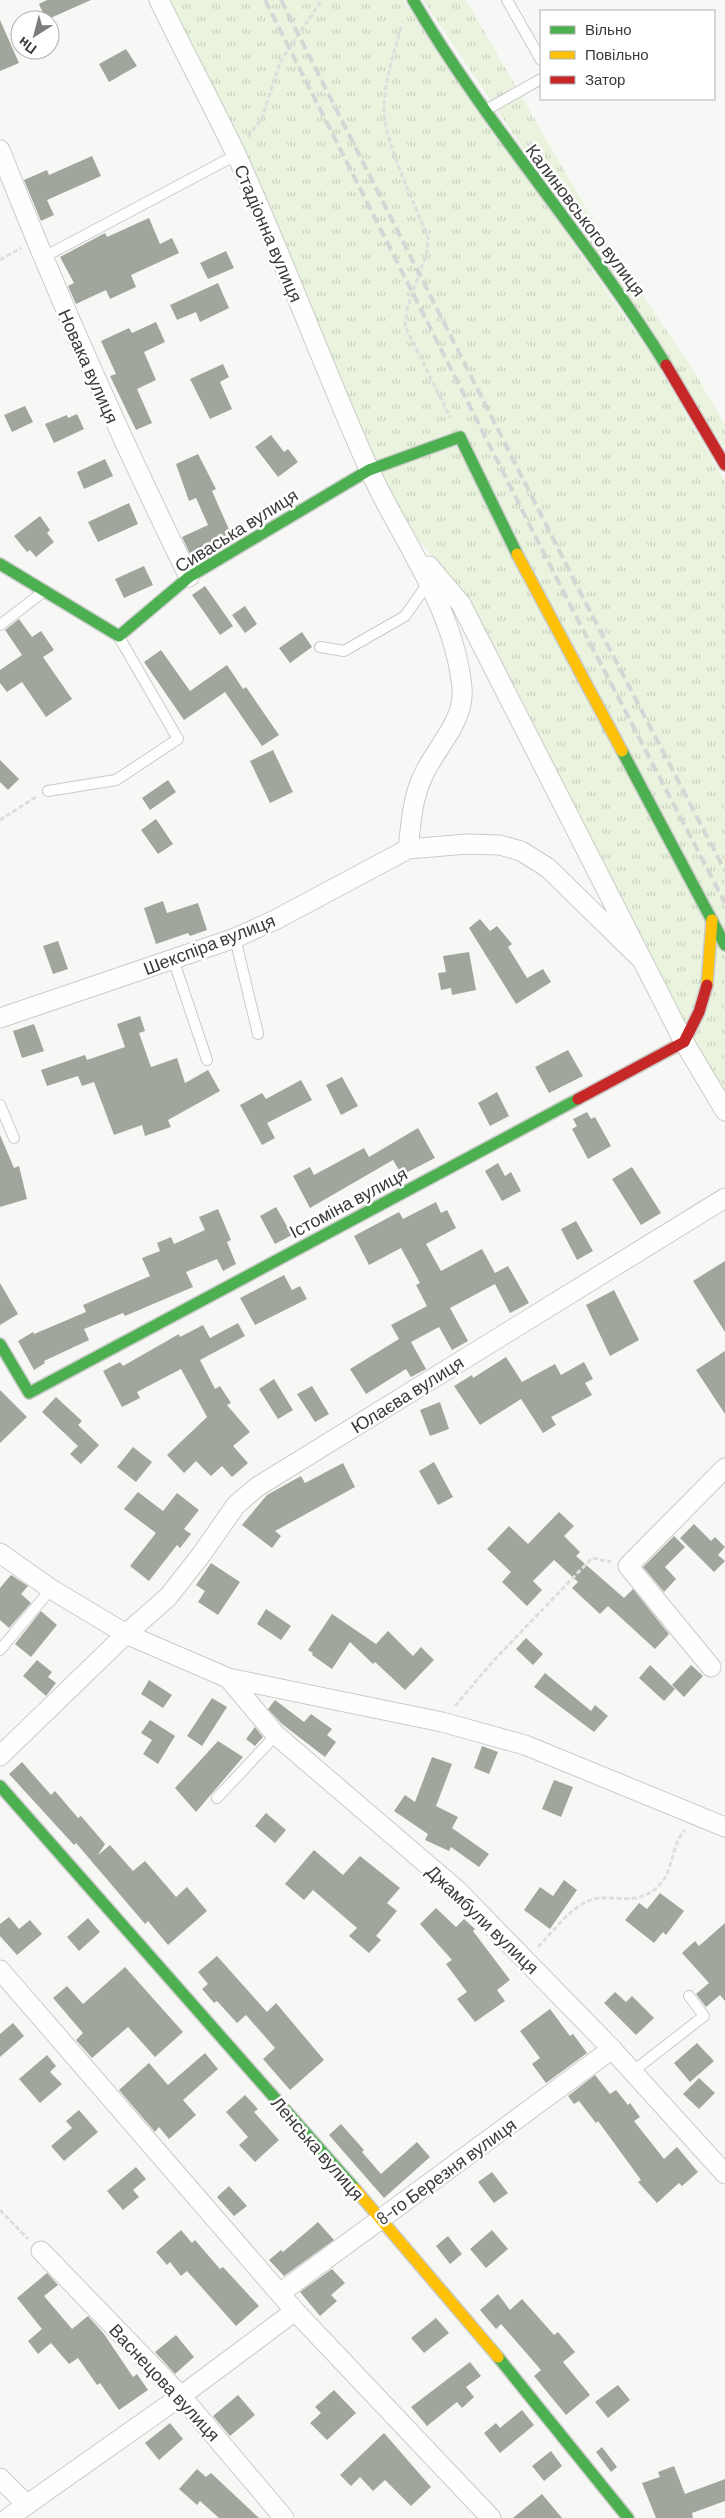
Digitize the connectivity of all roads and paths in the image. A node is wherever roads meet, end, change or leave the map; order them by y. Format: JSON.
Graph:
{"nodes":[{"id":1,"x":159,"y":0,"type":"edge"},
{"id":2,"x":322,"y":0,"type":"edge"},
{"id":3,"x":413,"y":0,"type":"edge"},
{"id":4,"x":507,"y":0,"type":"edge"},
{"id":5,"x":402,"y":26,"type":"dead end"},
{"id":6,"x":540,"y":58,"type":"edge"},
{"id":7,"x":540,"y":80,"type":"edge"},
{"id":8,"x":483,"y":112,"type":"junction"},
{"id":9,"x":0,"y":150,"type":"edge"},
{"id":10,"x":236,"y":155,"type":"junction"},
{"id":11,"x":39,"y":249,"type":"junction"},
{"id":12,"x":0,"y":260,"type":"edge"},
{"id":13,"x":460,"y":436,"type":"junction"},
{"id":14,"x":725,"y":465,"type":"edge"},
{"id":15,"x":369,"y":470,"type":"junction"},
{"id":16,"x":407,"y":540,"type":"junction"},
{"id":17,"x":0,"y":564,"type":"edge"},
{"id":18,"x":189,"y":577,"type":"junction"},
{"id":19,"x":429,"y":581,"type":"junction"},
{"id":20,"x":44,"y":591,"type":"junction"},
{"id":21,"x":0,"y":625,"type":"edge"},
{"id":22,"x":119,"y":636,"type":"junction"},
{"id":23,"x":320,"y":648,"type":"dead end"},
{"id":24,"x":48,"y":791,"type":"joint"},
{"id":25,"x":0,"y":820,"type":"edge"},
{"id":26,"x":408,"y":849,"type":"junction"},
{"id":27,"x":712,"y":920,"type":"junction"},
{"id":28,"x":235,"y":938,"type":"junction"},
{"id":29,"x":725,"y":945,"type":"edge"},
{"id":30,"x":173,"y":959,"type":"junction"},
{"id":31,"x":641,"y":959,"type":"junction"},
{"id":32,"x":0,"y":1018,"type":"edge"},
{"id":33,"x":258,"y":1034,"type":"dead end"},
{"id":34,"x":684,"y":1042,"type":"junction"},
{"id":35,"x":207,"y":1060,"type":"dead end"},
{"id":36,"x":0,"y":1105,"type":"edge"},
{"id":37,"x":725,"y":1111,"type":"edge"},
{"id":38,"x":14,"y":1138,"type":"dead end"},
{"id":39,"x":725,"y":1198,"type":"edge"},
{"id":40,"x":0,"y":1344,"type":"edge"},
{"id":41,"x":725,"y":1468,"type":"edge"},
{"id":42,"x":0,"y":1553,"type":"edge"},
{"id":43,"x":592,"y":1558,"type":"dead end"},
{"id":44,"x":51,"y":1589,"type":"junction"},
{"id":45,"x":126,"y":1634,"type":"junction"},
{"id":46,"x":0,"y":1650,"type":"edge"},
{"id":47,"x":711,"y":1667,"type":"dead end"},
{"id":48,"x":228,"y":1678,"type":"junction"},
{"id":49,"x":442,"y":1722,"type":"junction"},
{"id":50,"x":276,"y":1735,"type":"junction"},
{"id":51,"x":0,"y":1756,"type":"edge"},
{"id":52,"x":0,"y":1786,"type":"edge"},
{"id":53,"x":217,"y":1798,"type":"dead end"},
{"id":54,"x":705,"y":1819,"type":"junction"},
{"id":55,"x":725,"y":1827,"type":"edge"},
{"id":56,"x":525,"y":1960,"type":"junction"},
{"id":57,"x":0,"y":1970,"type":"edge"},
{"id":58,"x":689,"y":1996,"type":"dead end"},
{"id":59,"x":612,"y":2049,"type":"junction"},
{"id":60,"x":632,"y":2072,"type":"junction"},
{"id":61,"x":725,"y":2174,"type":"edge"},
{"id":62,"x":0,"y":2210,"type":"edge"},
{"id":63,"x":380,"y":2219,"type":"junction"},
{"id":64,"x":41,"y":2251,"type":"joint"},
{"id":65,"x":280,"y":2293,"type":"junction"},
{"id":66,"x":295,"y":2311,"type":"junction"},
{"id":67,"x":181,"y":2396,"type":"junction"},
{"id":68,"x":0,"y":2478,"type":"edge"},
{"id":69,"x":27,"y":2505,"type":"junction"},
{"id":70,"x":8,"y":2518,"type":"edge"},
{"id":71,"x":284,"y":2518,"type":"edge"},
{"id":72,"x":491,"y":2518,"type":"edge"},
{"id":73,"x":628,"y":2518,"type":"edge"}],
"edges":[{"from":1,"to":10,"type":"street","name":"Стадіонна вулиця"},
{"from":2,"to":10,"type":"path"},
{"from":3,"to":8,"type":"street","name":"Калиновського вулиця"},
{"from":4,"to":6,"type":"lane"},
{"from":5,"to":13,"type":"path"},
{"from":7,"to":8,"type":"lane"},
{"from":8,"to":14,"type":"street","name":"Калиновського вулиця"},
{"from":9,"to":11,"type":"street","name":"Новака вулиця"},
{"from":10,"to":11,"type":"lane"},
{"from":10,"to":15,"type":"street","name":"Стадіонна вулиця"},
{"from":11,"to":12,"type":"path"},
{"from":11,"to":18,"type":"street","name":"Новака вулиця"},
{"from":13,"to":15,"type":"street","name":"Сиваська вулиця"},
{"from":13,"to":27,"type":"street"},
{"from":15,"to":16,"type":"street","name":"Стадіонна вулиця"},
{"from":15,"to":18,"type":"street","name":"Сиваська вулиця"},
{"from":16,"to":19,"type":"street"},
{"from":16,"to":31,"type":"street"},
{"from":17,"to":20,"type":"street"},
{"from":18,"to":22,"type":"street","name":"Сиваська вулиця"},
{"from":19,"to":23,"type":"lane"},
{"from":19,"to":26,"type":"street"},
{"from":20,"to":21,"type":"lane"},
{"from":20,"to":22,"type":"street"},
{"from":22,"to":24,"type":"lane"},
{"from":24,"to":25,"type":"path"},
{"from":26,"to":28,"type":"street","name":"Шекспіра вулиця"},
{"from":26,"to":31,"type":"street"},
{"from":27,"to":29,"type":"street"},
{"from":27,"to":34,"type":"street"},
{"from":28,"to":30,"type":"street","name":"Шекспіра вулиця"},
{"from":28,"to":33,"type":"lane"},
{"from":30,"to":32,"type":"street","name":"Шекспіра вулиця"},
{"from":30,"to":35,"type":"lane"},
{"from":31,"to":34,"type":"street"},
{"from":34,"to":37,"type":"street"},
{"from":34,"to":40,"type":"street","name":"Істоміна вулиця"},
{"from":36,"to":38,"type":"lane"},
{"from":39,"to":45,"type":"street","name":"Юлаєва вулиця"},
{"from":41,"to":47,"type":"street"},
{"from":42,"to":44,"type":"street","name":"Джамбули вулиця"},
{"from":43,"to":49,"type":"path"},
{"from":44,"to":45,"type":"street","name":"Джамбули вулиця"},
{"from":44,"to":46,"type":"lane"},
{"from":45,"to":48,"type":"street","name":"Джамбули вулиця"},
{"from":45,"to":51,"type":"street"},
{"from":48,"to":49,"type":"street","name":"Джамбули вулиця"},
{"from":48,"to":50,"type":"street","name":"Джамбули вулиця"},
{"from":49,"to":54,"type":"street","name":"Джамбули вулиця"},
{"from":50,"to":53,"type":"lane"},
{"from":50,"to":56,"type":"street","name":"Джамбули вулиця"},
{"from":52,"to":63,"type":"street","name":"Ленська вулиця"},
{"from":54,"to":55,"type":"street","name":"Джамбули вулиця"},
{"from":54,"to":56,"type":"path"},
{"from":56,"to":59,"type":"street","name":"Джамбули вулиця"},
{"from":57,"to":65,"type":"street"},
{"from":58,"to":60,"type":"lane"},
{"from":59,"to":60,"type":"street","name":"Джамбули вулиця"},
{"from":59,"to":63,"type":"street","name":"8-го Березня вулиця"},
{"from":60,"to":61,"type":"street","name":"Джамбули вулиця"},
{"from":62,"to":64,"type":"path"},
{"from":63,"to":65,"type":"street","name":"8-го Березня вулиця"},
{"from":63,"to":73,"type":"street","name":"Ленська вулиця"},
{"from":64,"to":67,"type":"street","name":"Васнецова вулиця"},
{"from":65,"to":66,"type":"street"},
{"from":66,"to":67,"type":"street"},
{"from":66,"to":72,"type":"street"},
{"from":67,"to":69,"type":"street"},
{"from":67,"to":71,"type":"street","name":"Васнецова вулиця"},
{"from":68,"to":69,"type":"street"},
{"from":69,"to":70,"type":"street"}]}
